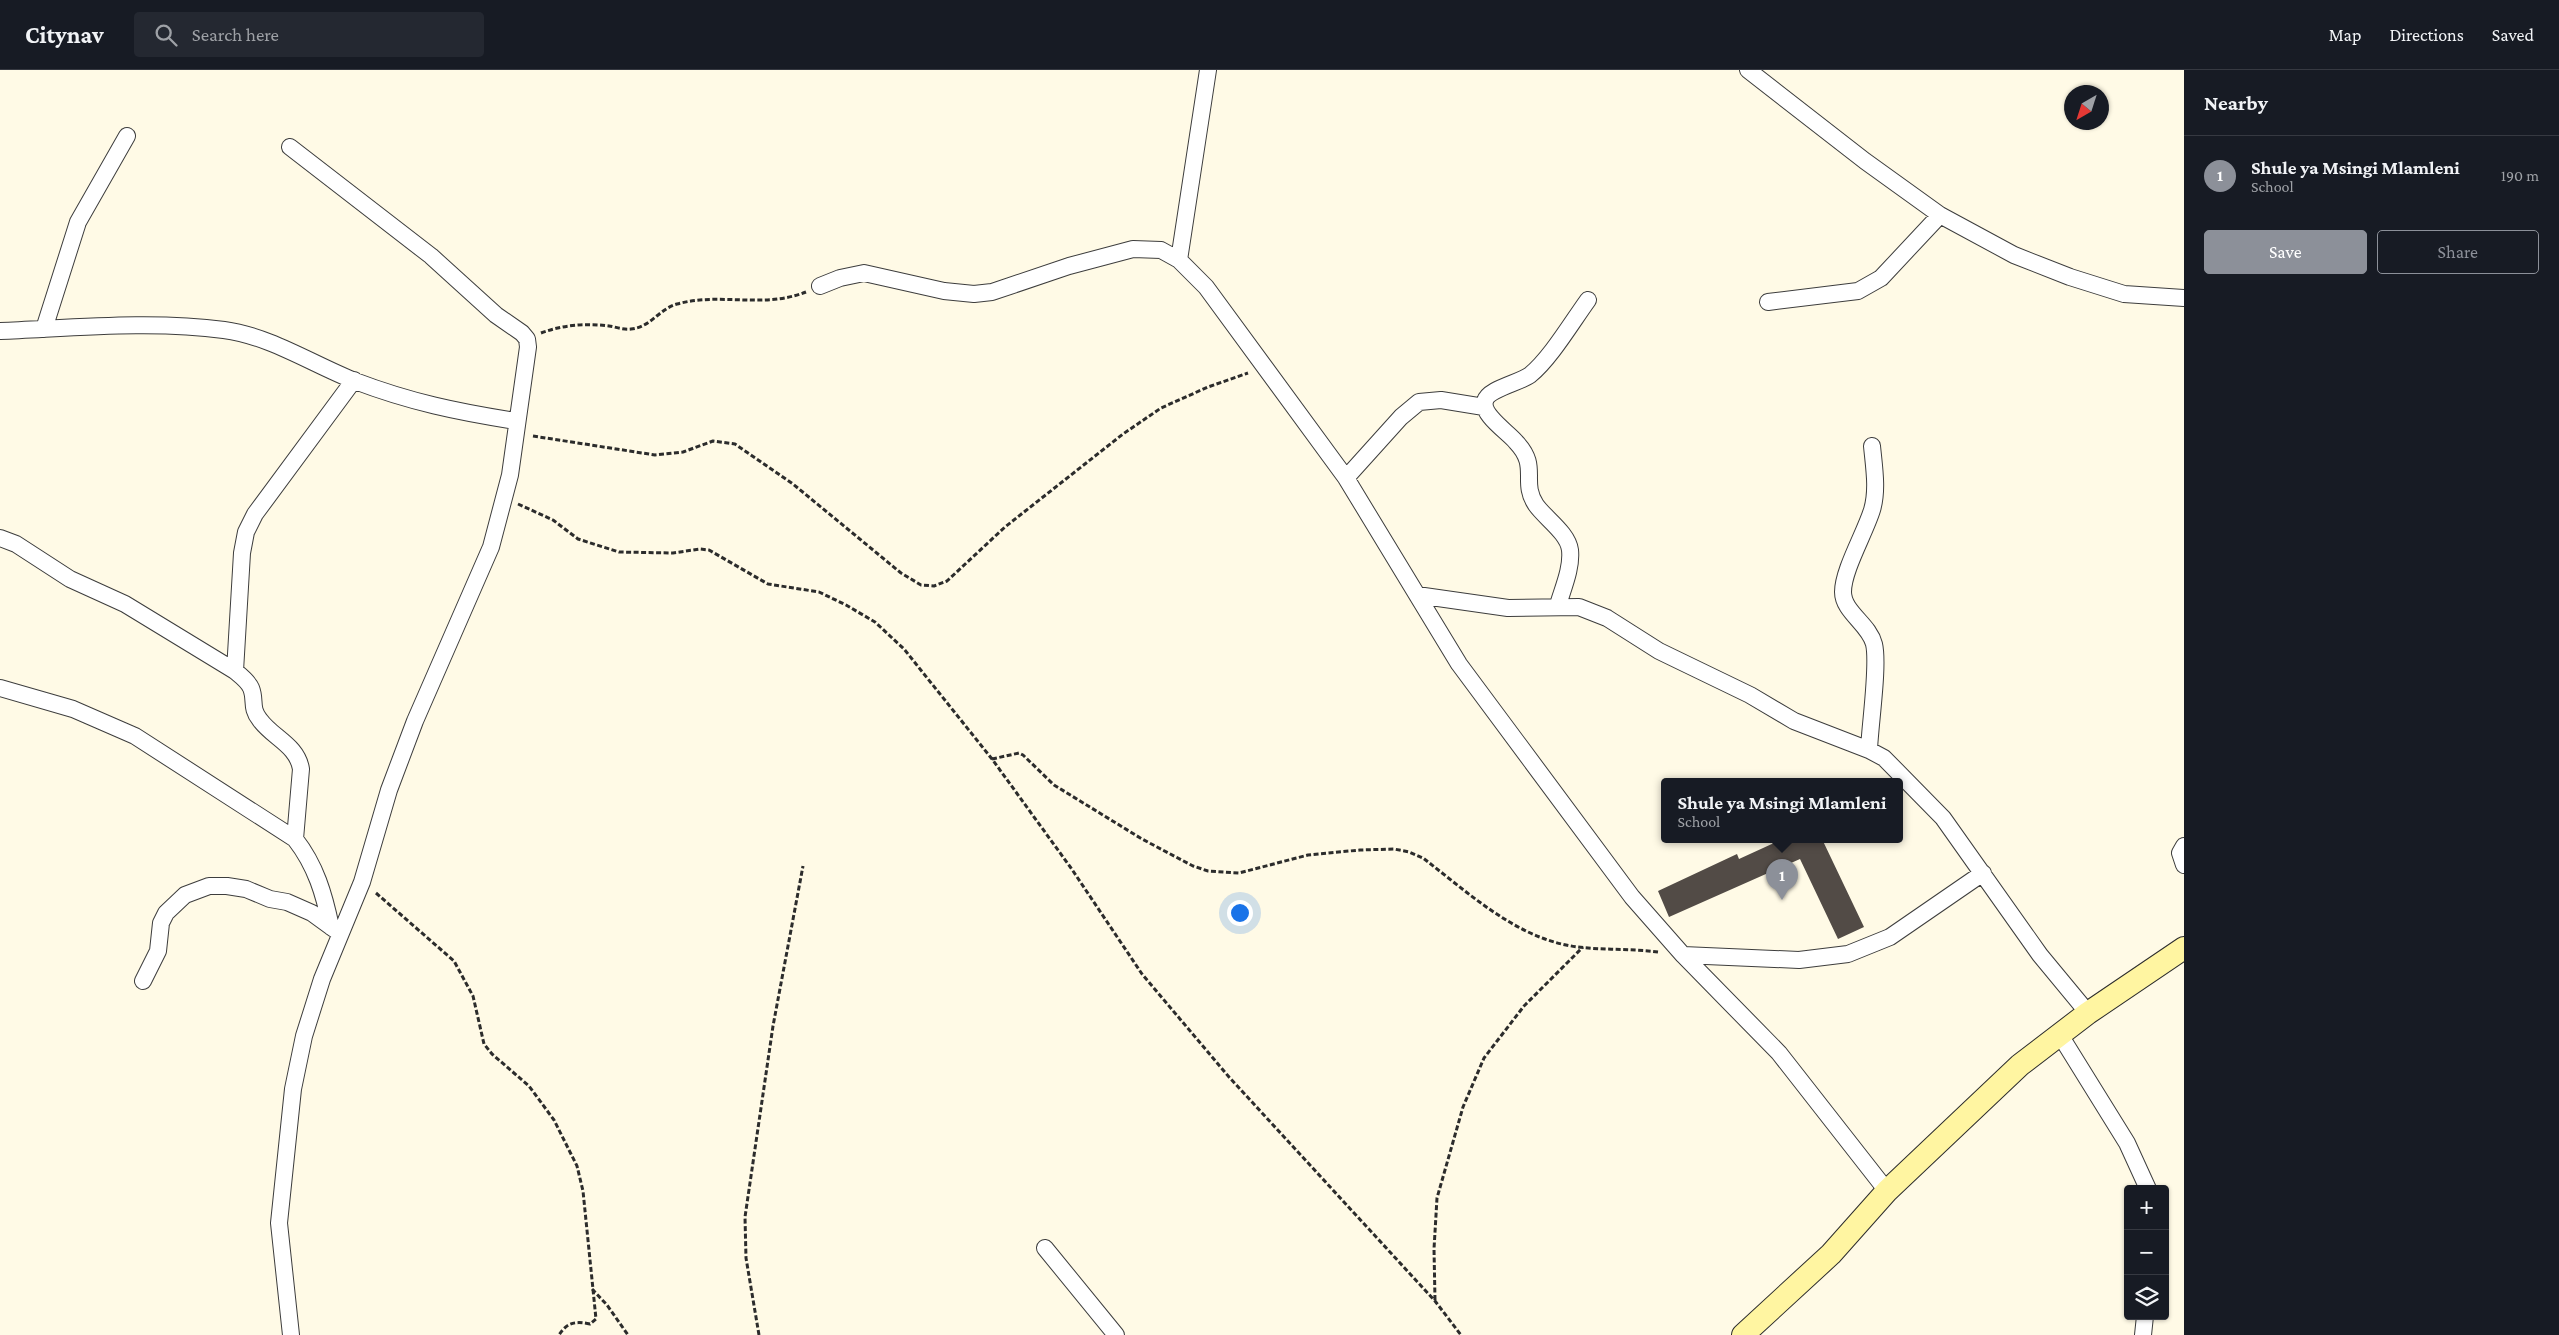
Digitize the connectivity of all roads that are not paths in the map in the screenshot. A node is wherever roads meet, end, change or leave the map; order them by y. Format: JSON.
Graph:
{"nodes":[{"id":1,"x":1208,"y":70,"type":"edge"},
{"id":2,"x":1748,"y":70,"type":"edge"},
{"id":3,"x":127,"y":136,"type":"dead end"},
{"id":4,"x":290,"y":147,"type":"dead end"},
{"id":5,"x":1940,"y":215,"type":"junction"},
{"id":6,"x":1179,"y":260,"type":"junction"},
{"id":7,"x":820,"y":286,"type":"road end"},
{"id":8,"x":2184,"y":298,"type":"edge"},
{"id":9,"x":1588,"y":300,"type":"dead end"},
{"id":10,"x":1768,"y":302,"type":"dead end"},
{"id":11,"x":44,"y":329,"type":"junction"},
{"id":12,"x":0,"y":331,"type":"edge"},
{"id":13,"x":354,"y":380,"type":"junction"},
{"id":14,"x":1484,"y":408,"type":"junction"},
{"id":15,"x":515,"y":427,"type":"junction"},
{"id":16,"x":1872,"y":446,"type":"dead end"},
{"id":17,"x":1346,"y":478,"type":"junction"},
{"id":18,"x":0,"y":538,"type":"edge"},
{"id":19,"x":1417,"y":595,"type":"junction"},
{"id":20,"x":1558,"y":605,"type":"junction"},
{"id":21,"x":235,"y":671,"type":"junction"},
{"id":22,"x":0,"y":688,"type":"edge"},
{"id":23,"x":1868,"y":750,"type":"junction"},
{"id":24,"x":295,"y":839,"type":"junction"},
{"id":25,"x":2184,"y":846,"type":"edge"},
{"id":26,"x":2184,"y":865,"type":"edge"},
{"id":27,"x":1983,"y":873,"type":"junction"},
{"id":28,"x":336,"y":930,"type":"junction"},
{"id":29,"x":2184,"y":948,"type":"edge"},
{"id":30,"x":1684,"y":955,"type":"junction"},
{"id":31,"x":143,"y":981,"type":"dead end"},
{"id":32,"x":2088,"y":1013,"type":"junction"},
{"id":33,"x":2060,"y":1035,"type":"junction"},
{"id":34,"x":2146,"y":1185,"type":"edge"},
{"id":35,"x":1887,"y":1191,"type":"junction"},
{"id":36,"x":1045,"y":1248,"type":"dead end"},
{"id":37,"x":2145,"y":1320,"type":"edge"},
{"id":38,"x":291,"y":1335,"type":"edge"},
{"id":39,"x":1116,"y":1335,"type":"edge"},
{"id":40,"x":1743,"y":1335,"type":"edge"},
{"id":41,"x":2143,"y":1335,"type":"edge"}],
"edges":[{"from":1,"to":6,"type":"street"},
{"from":2,"to":5,"type":"street"},
{"from":3,"to":11,"type":"street"},
{"from":4,"to":15,"type":"street"},
{"from":5,"to":8,"type":"street"},
{"from":5,"to":10,"type":"street"},
{"from":6,"to":7,"type":"street"},
{"from":6,"to":17,"type":"street"},
{"from":9,"to":14,"type":"street"},
{"from":11,"to":12,"type":"street"},
{"from":11,"to":13,"type":"street"},
{"from":13,"to":15,"type":"street"},
{"from":13,"to":21,"type":"street"},
{"from":14,"to":17,"type":"street"},
{"from":14,"to":20,"type":"street"},
{"from":15,"to":28,"type":"street"},
{"from":16,"to":23,"type":"street"},
{"from":17,"to":19,"type":"street"},
{"from":18,"to":21,"type":"street"},
{"from":19,"to":20,"type":"street"},
{"from":19,"to":30,"type":"street"},
{"from":20,"to":23,"type":"street"},
{"from":21,"to":24,"type":"street"},
{"from":22,"to":24,"type":"street"},
{"from":23,"to":27,"type":"street"},
{"from":24,"to":28,"type":"street"},
{"from":25,"to":26,"type":"street"},
{"from":27,"to":30,"type":"street"},
{"from":27,"to":32,"type":"street"},
{"from":28,"to":31,"type":"street"},
{"from":28,"to":38,"type":"street"},
{"from":29,"to":32,"type":"main road"},
{"from":30,"to":35,"type":"street"},
{"from":32,"to":33,"type":"main road"},
{"from":33,"to":34,"type":"street"},
{"from":33,"to":35,"type":"main road"},
{"from":35,"to":40,"type":"main road"},
{"from":36,"to":39,"type":"street"},
{"from":37,"to":41,"type":"street"}]}
